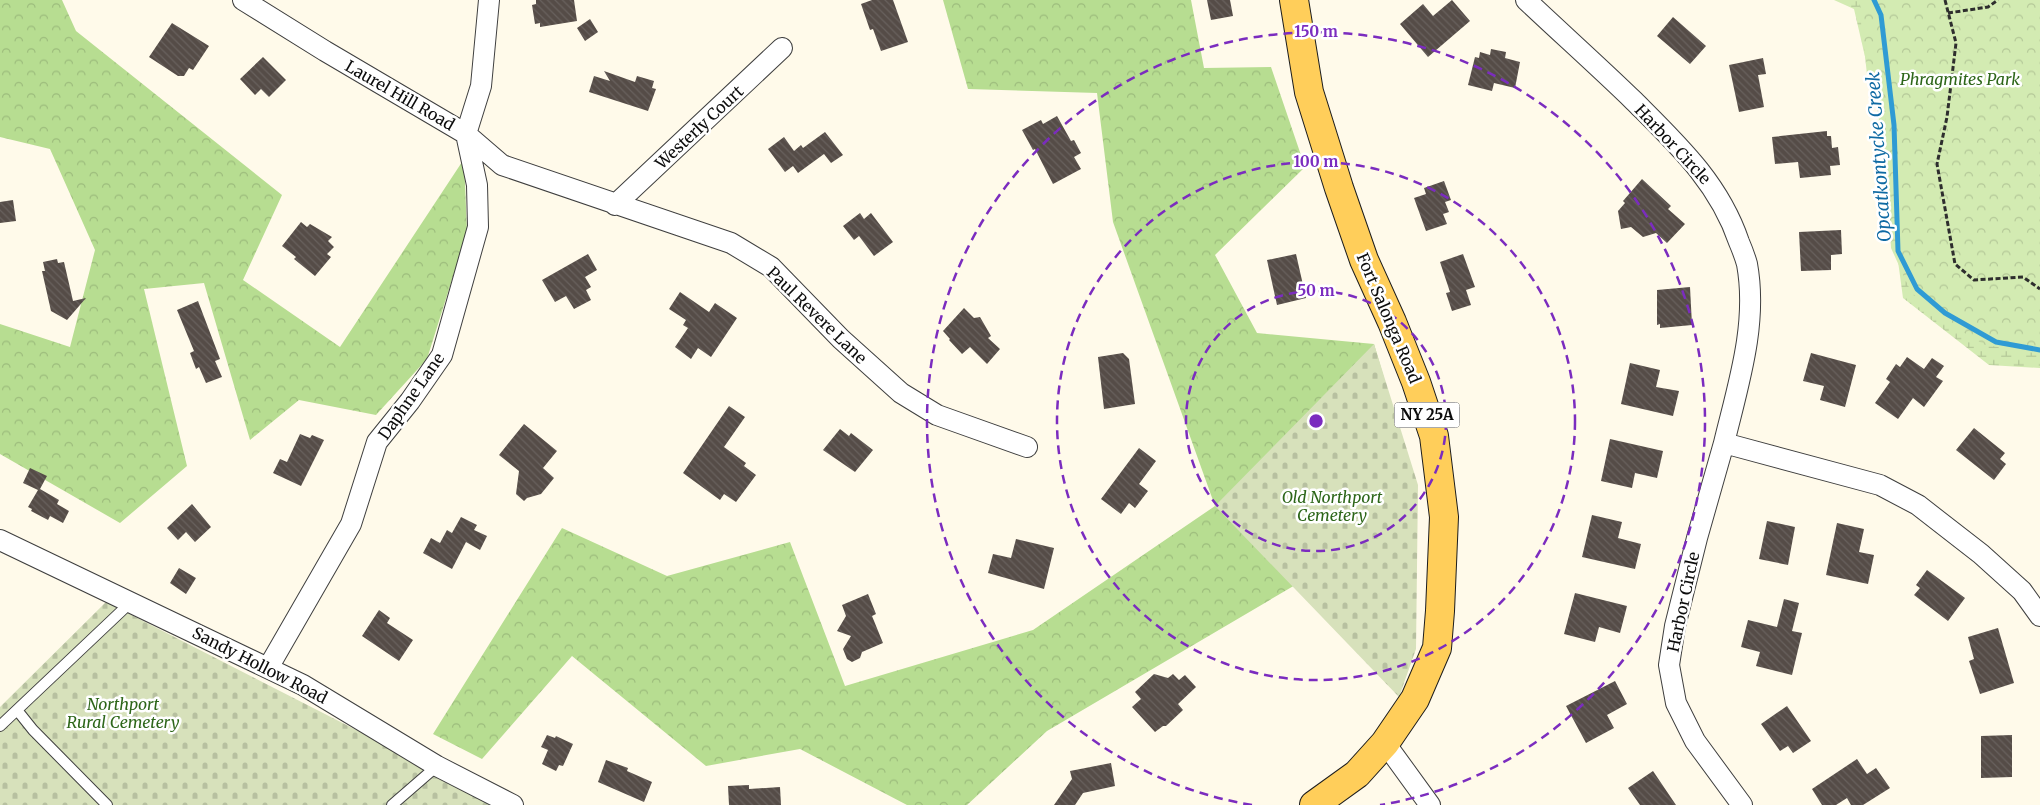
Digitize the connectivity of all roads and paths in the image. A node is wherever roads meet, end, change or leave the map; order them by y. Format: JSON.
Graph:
{"nodes":[{"id":1,"x":243,"y":0,"type":"edge"},
{"id":2,"x":489,"y":0,"type":"edge"},
{"id":3,"x":1294,"y":0,"type":"edge"},
{"id":4,"x":1526,"y":0,"type":"edge"},
{"id":5,"x":1945,"y":0,"type":"edge"},
{"id":6,"x":1998,"y":0,"type":"edge"},
{"id":7,"x":1948,"y":13,"type":"junction"},
{"id":8,"x":782,"y":48,"type":"dead end"},
{"id":9,"x":466,"y":134,"type":"junction"},
{"id":10,"x":615,"y":205,"type":"junction"},
{"id":11,"x":2040,"y":288,"type":"edge"},
{"id":12,"x":1724,"y":443,"type":"junction"},
{"id":13,"x":1027,"y":447,"type":"dead end"},
{"id":14,"x":0,"y":540,"type":"edge"},
{"id":15,"x":131,"y":602,"type":"junction"},
{"id":16,"x":2040,"y":616,"type":"edge"},
{"id":17,"x":268,"y":668,"type":"junction"},
{"id":18,"x":17,"y":710,"type":"junction"},
{"id":19,"x":0,"y":726,"type":"edge"},
{"id":20,"x":1385,"y":743,"type":"junction"},
{"id":21,"x":436,"y":766,"type":"junction"},
{"id":22,"x":107,"y":805,"type":"edge"},
{"id":23,"x":392,"y":805,"type":"edge"},
{"id":24,"x":513,"y":805,"type":"edge"},
{"id":25,"x":1314,"y":805,"type":"edge"},
{"id":26,"x":1430,"y":805,"type":"edge"},
{"id":27,"x":1742,"y":805,"type":"edge"}],
"edges":[{"from":1,"to":9,"type":"street","name":"Laurel Hill Road"},
{"from":2,"to":9,"type":"street","name":"Laurel Hill Road"},
{"from":3,"to":20,"type":"main road","name":"Fort Salonga Road","number":"NY 25A"},
{"from":4,"to":12,"type":"street","name":"Harbor Circle"},
{"from":5,"to":7,"type":"path"},
{"from":6,"to":7,"type":"path"},
{"from":7,"to":11,"type":"path"},
{"from":8,"to":10,"type":"street","name":"Westerly Court"},
{"from":9,"to":10,"type":"street","name":"Paul Revere Lane"},
{"from":9,"to":17,"type":"street","name":"Daphne Lane"},
{"from":10,"to":13,"type":"street","name":"Paul Revere Lane"},
{"from":12,"to":16,"type":"street"},
{"from":12,"to":27,"type":"street","name":"Harbor Circle"},
{"from":14,"to":15,"type":"street","name":"Sandy Hollow Road"},
{"from":15,"to":17,"type":"street","name":"Sandy Hollow Road"},
{"from":15,"to":18,"type":"lane"},
{"from":17,"to":21,"type":"street","name":"Sandy Hollow Road"},
{"from":18,"to":19,"type":"lane"},
{"from":18,"to":22,"type":"lane"},
{"from":20,"to":25,"type":"main road","name":"Fort Salonga Road","number":"NY 25A"},
{"from":20,"to":26,"type":"street"},
{"from":21,"to":23,"type":"lane"},
{"from":21,"to":24,"type":"street","name":"Sandy Hollow Road"}]}
